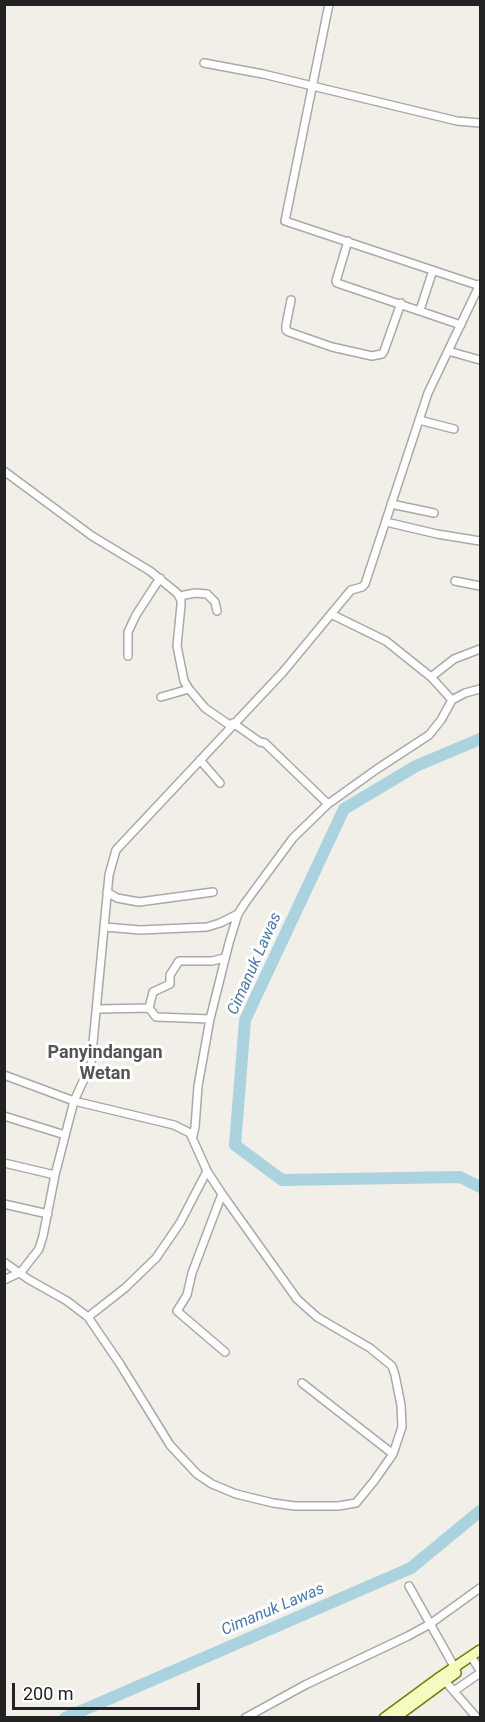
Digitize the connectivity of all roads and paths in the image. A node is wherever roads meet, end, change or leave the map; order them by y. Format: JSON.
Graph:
{"nodes":[{"id":1,"x":329,"y":4,"type":"edge"},
{"id":2,"x":204,"y":63,"type":"dead end"},
{"id":3,"x":312,"y":87,"type":"junction"},
{"id":4,"x":480,"y":123,"type":"edge"},
{"id":5,"x":348,"y":241,"type":"junction"},
{"id":6,"x":433,"y":270,"type":"junction"},
{"id":7,"x":475,"y":284,"type":"edge"},
{"id":8,"x":291,"y":300,"type":"dead end"},
{"id":9,"x":400,"y":303,"type":"junction"},
{"id":10,"x":420,"y":310,"type":"junction"},
{"id":11,"x":458,"y":324,"type":"junction"},
{"id":12,"x":448,"y":351,"type":"junction"},
{"id":13,"x":480,"y":360,"type":"edge"},
{"id":14,"x":419,"y":420,"type":"junction"},
{"id":15,"x":454,"y":429,"type":"dead end"},
{"id":16,"x":4,"y":471,"type":"edge"},
{"id":17,"x":391,"y":504,"type":"junction"},
{"id":18,"x":434,"y":513,"type":"dead end"},
{"id":19,"x":386,"y":522,"type":"junction"},
{"id":20,"x":480,"y":541,"type":"edge"},
{"id":21,"x":160,"y":578,"type":"junction"},
{"id":22,"x":455,"y":581,"type":"dead end"},
{"id":23,"x":480,"y":586,"type":"edge"},
{"id":24,"x":180,"y":596,"type":"junction"},
{"id":25,"x":217,"y":611,"type":"dead end"},
{"id":26,"x":331,"y":614,"type":"junction"},
{"id":27,"x":480,"y":649,"type":"edge"},
{"id":28,"x":128,"y":656,"type":"dead end"},
{"id":29,"x":431,"y":677,"type":"junction"},
{"id":30,"x":189,"y":689,"type":"junction"},
{"id":31,"x":480,"y":689,"type":"edge"},
{"id":32,"x":161,"y":697,"type":"dead end"},
{"id":33,"x":452,"y":700,"type":"junction"},
{"id":34,"x":232,"y":724,"type":"junction"},
{"id":35,"x":200,"y":760,"type":"junction"},
{"id":36,"x":220,"y":783,"type":"dead end"},
{"id":37,"x":328,"y":804,"type":"junction"},
{"id":38,"x":107,"y":892,"type":"junction"},
{"id":39,"x":213,"y":892,"type":"dead end"},
{"id":40,"x":238,"y":914,"type":"junction"},
{"id":41,"x":105,"y":927,"type":"junction"},
{"id":42,"x":224,"y":958,"type":"junction"},
{"id":43,"x":149,"y":1008,"type":"junction"},
{"id":44,"x":98,"y":1009,"type":"junction"},
{"id":45,"x":210,"y":1018,"type":"junction"},
{"id":46,"x":4,"y":1075,"type":"edge"},
{"id":47,"x":74,"y":1101,"type":"junction"},
{"id":48,"x":4,"y":1116,"type":"edge"},
{"id":49,"x":65,"y":1135,"type":"junction"},
{"id":50,"x":193,"y":1136,"type":"junction"},
{"id":51,"x":4,"y":1163,"type":"edge"},
{"id":52,"x":207,"y":1171,"type":"junction"},
{"id":53,"x":55,"y":1175,"type":"junction"},
{"id":54,"x":222,"y":1194,"type":"junction"},
{"id":55,"x":4,"y":1204,"type":"edge"},
{"id":56,"x":48,"y":1214,"type":"junction"},
{"id":57,"x":4,"y":1262,"type":"edge"},
{"id":58,"x":24,"y":1275,"type":"junction"},
{"id":59,"x":4,"y":1280,"type":"edge"},
{"id":60,"x":88,"y":1317,"type":"junction"},
{"id":61,"x":225,"y":1352,"type":"dead end"},
{"id":62,"x":302,"y":1383,"type":"dead end"},
{"id":63,"x":393,"y":1454,"type":"junction"},
{"id":64,"x":409,"y":1586,"type":"dead end"},
{"id":65,"x":480,"y":1588,"type":"edge"},
{"id":66,"x":430,"y":1624,"type":"junction"},
{"id":67,"x":480,"y":1650,"type":"edge"},
{"id":68,"x":479,"y":1666,"type":"edge"},
{"id":69,"x":456,"y":1669,"type":"junction"},
{"id":70,"x":449,"y":1685,"type":"junction"},
{"id":71,"x":395,"y":1714,"type":"edge"},
{"id":72,"x":254,"y":1715,"type":"edge"},
{"id":73,"x":245,"y":1718,"type":"edge"},
{"id":74,"x":384,"y":1718,"type":"edge"},
{"id":75,"x":477,"y":1718,"type":"edge"}],
"edges":[{"from":1,"to":3,"type":"street"},
{"from":2,"to":3,"type":"street"},
{"from":3,"to":4,"type":"street"},
{"from":3,"to":5,"type":"street"},
{"from":5,"to":6,"type":"street"},
{"from":5,"to":9,"type":"street"},
{"from":6,"to":7,"type":"street"},
{"from":6,"to":10,"type":"street"},
{"from":7,"to":11,"type":"street"},
{"from":8,"to":9,"type":"street"},
{"from":9,"to":10,"type":"street"},
{"from":10,"to":11,"type":"street"},
{"from":11,"to":12,"type":"street"},
{"from":12,"to":13,"type":"street"},
{"from":12,"to":14,"type":"street"},
{"from":14,"to":15,"type":"street"},
{"from":14,"to":17,"type":"street"},
{"from":16,"to":21,"type":"street"},
{"from":17,"to":18,"type":"street"},
{"from":17,"to":19,"type":"street"},
{"from":19,"to":20,"type":"street"},
{"from":19,"to":26,"type":"street"},
{"from":21,"to":24,"type":"street"},
{"from":21,"to":28,"type":"street"},
{"from":22,"to":23,"type":"street"},
{"from":24,"to":25,"type":"street"},
{"from":24,"to":30,"type":"street"},
{"from":26,"to":29,"type":"street"},
{"from":26,"to":34,"type":"street"},
{"from":27,"to":29,"type":"street"},
{"from":29,"to":33,"type":"street"},
{"from":30,"to":32,"type":"street"},
{"from":30,"to":34,"type":"street"},
{"from":31,"to":33,"type":"street"},
{"from":33,"to":37,"type":"street"},
{"from":34,"to":35,"type":"street"},
{"from":34,"to":37,"type":"street"},
{"from":35,"to":36,"type":"street"},
{"from":35,"to":38,"type":"street"},
{"from":37,"to":40,"type":"street"},
{"from":38,"to":39,"type":"street"},
{"from":38,"to":41,"type":"street"},
{"from":40,"to":41,"type":"street"},
{"from":40,"to":42,"type":"street"},
{"from":41,"to":44,"type":"street"},
{"from":42,"to":43,"type":"street"},
{"from":42,"to":45,"type":"street"},
{"from":43,"to":44,"type":"street"},
{"from":43,"to":45,"type":"street"},
{"from":44,"to":47,"type":"street"},
{"from":45,"to":50,"type":"street"},
{"from":46,"to":47,"type":"street"},
{"from":47,"to":49,"type":"street"},
{"from":47,"to":50,"type":"street"},
{"from":48,"to":49,"type":"street"},
{"from":49,"to":53,"type":"street"},
{"from":50,"to":52,"type":"street"},
{"from":51,"to":53,"type":"street"},
{"from":52,"to":54,"type":"street"},
{"from":52,"to":60,"type":"street"},
{"from":53,"to":56,"type":"street"},
{"from":54,"to":61,"type":"street"},
{"from":54,"to":63,"type":"street"},
{"from":55,"to":56,"type":"street"},
{"from":56,"to":58,"type":"street"},
{"from":57,"to":58,"type":"street"},
{"from":58,"to":59,"type":"street"},
{"from":58,"to":60,"type":"street"},
{"from":60,"to":63,"type":"street"},
{"from":62,"to":63,"type":"street"},
{"from":64,"to":66,"type":"street"},
{"from":65,"to":66,"type":"street"},
{"from":66,"to":69,"type":"street"},
{"from":66,"to":72,"type":"street"},
{"from":67,"to":69,"type":"main road"},
{"from":68,"to":69,"type":"main road"},
{"from":68,"to":70,"type":"street"},
{"from":69,"to":70,"type":"main road"},
{"from":69,"to":71,"type":"main road"},
{"from":70,"to":71,"type":"main road"},
{"from":70,"to":75,"type":"street"},
{"from":71,"to":74,"type":"main road"},
{"from":72,"to":73,"type":"street"}]}
